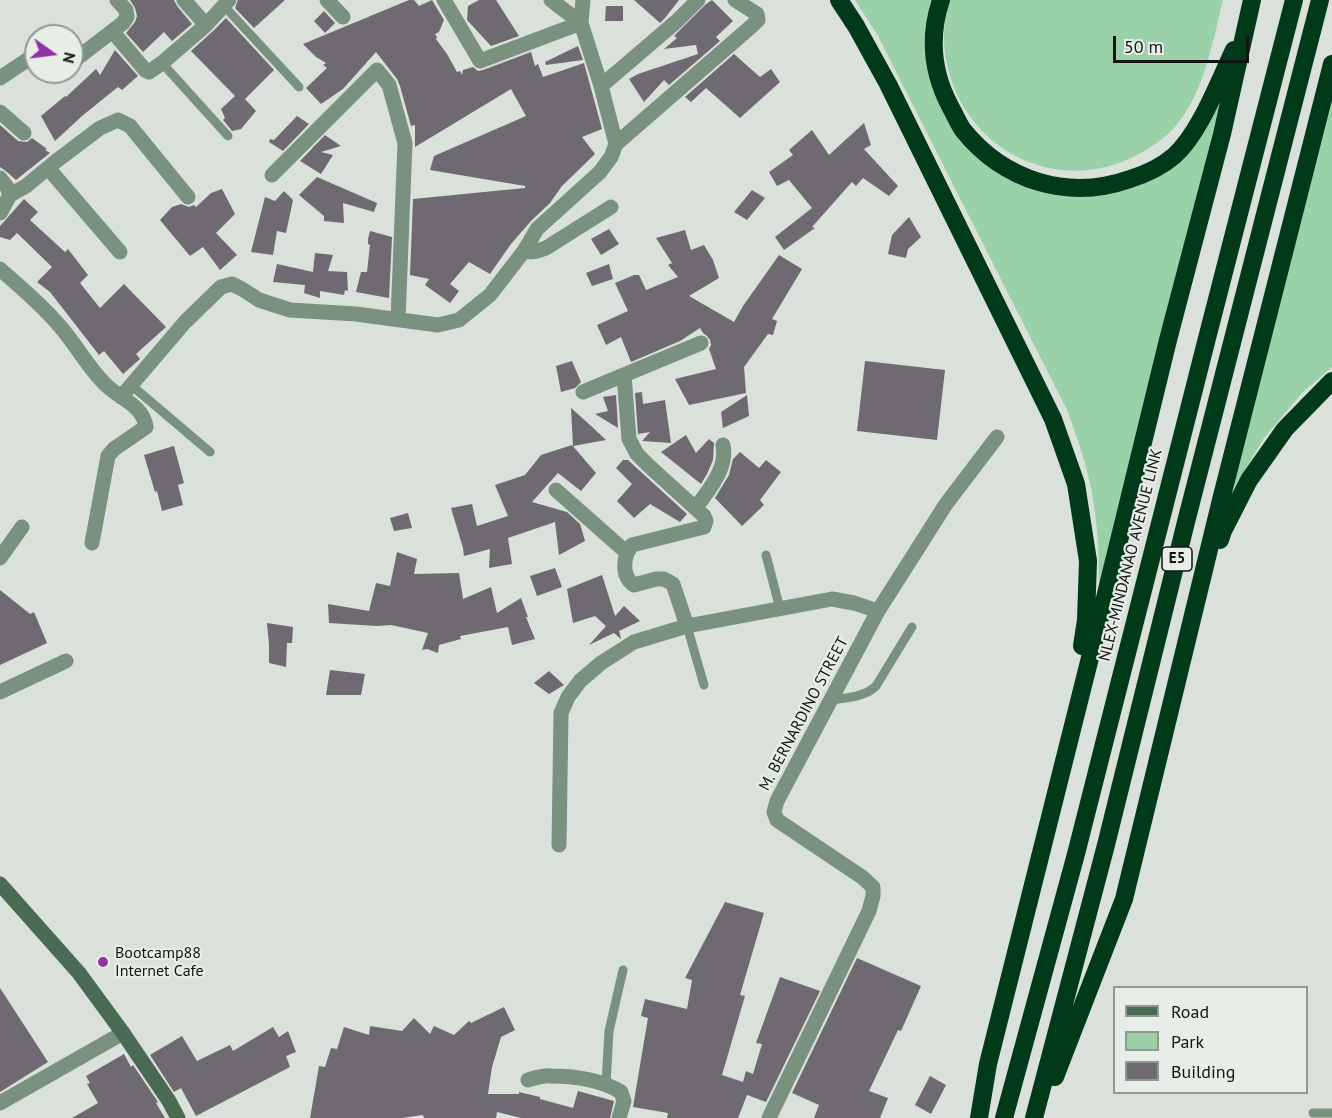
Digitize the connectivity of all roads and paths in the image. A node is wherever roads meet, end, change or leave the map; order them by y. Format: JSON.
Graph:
{"nodes":[{"id":1,"x":117,"y":0,"type":"edge"},
{"id":2,"x":184,"y":0,"type":"edge"},
{"id":3,"x":327,"y":0,"type":"edge"},
{"id":4,"x":444,"y":0,"type":"edge"},
{"id":5,"x":551,"y":0,"type":"edge"},
{"id":6,"x":583,"y":0,"type":"edge"},
{"id":7,"x":698,"y":0,"type":"edge"},
{"id":8,"x":735,"y":0,"type":"edge"},
{"id":9,"x":839,"y":0,"type":"edge"},
{"id":10,"x":941,"y":0,"type":"edge"},
{"id":11,"x":1252,"y":0,"type":"edge"},
{"id":12,"x":1294,"y":0,"type":"edge"},
{"id":13,"x":1320,"y":0,"type":"edge"},
{"id":14,"x":227,"y":3,"type":"edge"},
{"id":15,"x":344,"y":17,"type":"dead end"},
{"id":16,"x":581,"y":23,"type":"junction"},
{"id":17,"x":206,"y":25,"type":"junction"},
{"id":18,"x":1245,"y":26,"type":"junction"},
{"id":19,"x":113,"y":32,"type":"junction"},
{"id":20,"x":84,"y":53,"type":"edge"},
{"id":21,"x":24,"y":62,"type":"edge"},
{"id":22,"x":162,"y":63,"type":"junction"},
{"id":23,"x":1332,"y":64,"type":"edge"},
{"id":24,"x":0,"y":78,"type":"edge"},
{"id":25,"x":601,"y":86,"type":"junction"},
{"id":26,"x":299,"y":87,"type":"dead end"},
{"id":27,"x":0,"y":112,"type":"edge"},
{"id":28,"x":24,"y":134,"type":"dead end"},
{"id":29,"x":228,"y":136,"type":"dead end"},
{"id":30,"x":616,"y":144,"type":"junction"},
{"id":31,"x":48,"y":168,"type":"junction"},
{"id":32,"x":273,"y":174,"type":"dead end"},
{"id":33,"x":0,"y":178,"type":"edge"},
{"id":34,"x":10,"y":195,"type":"junction"},
{"id":35,"x":188,"y":196,"type":"dead end"},
{"id":36,"x":611,"y":207,"type":"dead end"},
{"id":37,"x":0,"y":213,"type":"edge"},
{"id":38,"x":524,"y":251,"type":"junction"},
{"id":39,"x":120,"y":252,"type":"dead end"},
{"id":40,"x":0,"y":269,"type":"edge"},
{"id":41,"x":398,"y":319,"type":"junction"},
{"id":42,"x":701,"y":343,"type":"dead end"},
{"id":43,"x":624,"y":375,"type":"junction"},
{"id":44,"x":1332,"y":381,"type":"edge"},
{"id":45,"x":126,"y":391,"type":"junction"},
{"id":46,"x":583,"y":392,"type":"dead end"},
{"id":47,"x":997,"y":437,"type":"dead end"},
{"id":48,"x":723,"y":445,"type":"dead end"},
{"id":49,"x":210,"y":452,"type":"dead end"},
{"id":50,"x":556,"y":490,"type":"dead end"},
{"id":51,"x":696,"y":508,"type":"junction"},
{"id":52,"x":22,"y":527,"type":"dead end"},
{"id":53,"x":92,"y":543,"type":"dead end"},
{"id":54,"x":626,"y":552,"type":"junction"},
{"id":55,"x":766,"y":555,"type":"dead end"},
{"id":56,"x":0,"y":558,"type":"edge"},
{"id":57,"x":780,"y":609,"type":"junction"},
{"id":58,"x":878,"y":610,"type":"junction"},
{"id":59,"x":687,"y":626,"type":"junction"},
{"id":60,"x":912,"y":627,"type":"dead end"},
{"id":61,"x":1190,"y":630,"type":"junction"},
{"id":62,"x":66,"y":661,"type":"dead end"},
{"id":63,"x":704,"y":685,"type":"dead end"},
{"id":64,"x":0,"y":692,"type":"edge"},
{"id":65,"x":831,"y":700,"type":"junction"},
{"id":66,"x":1055,"y":798,"type":"junction"},
{"id":67,"x":559,"y":845,"type":"dead end"},
{"id":68,"x":0,"y":884,"type":"edge"},
{"id":69,"x":622,"y":970,"type":"dead end"},
{"id":70,"x":123,"y":1033,"type":"junction"},
{"id":71,"x":528,"y":1080,"type":"dead end"},
{"id":72,"x":606,"y":1084,"type":"junction"},
{"id":73,"x":0,"y":1103,"type":"edge"},
{"id":74,"x":1313,"y":1113,"type":"dead end"},
{"id":75,"x":1332,"y":1113,"type":"edge"},
{"id":76,"x":178,"y":1118,"type":"edge"},
{"id":77,"x":619,"y":1118,"type":"edge"},
{"id":78,"x":770,"y":1118,"type":"edge"},
{"id":79,"x":979,"y":1118,"type":"edge"},
{"id":80,"x":1004,"y":1118,"type":"edge"},
{"id":81,"x":1034,"y":1118,"type":"edge"},
{"id":82,"x":1038,"y":1118,"type":"edge"}],
"edges":[{"from":1,"to":19,"type":"street"},
{"from":2,"to":17,"type":"street"},
{"from":3,"to":15,"type":"street"},
{"from":4,"to":16,"type":"street"},
{"from":5,"to":16,"type":"street"},
{"from":6,"to":16,"type":"street"},
{"from":7,"to":25,"type":"street"},
{"from":8,"to":30,"type":"street"},
{"from":9,"to":66,"type":"highway"},
{"from":10,"to":18,"type":"highway"},
{"from":11,"to":18,"type":"highway"},
{"from":12,"to":80,"type":"highway","name":"NLEX-MINDANAO AVENUE LINK","number":"E5"},
{"from":13,"to":81,"type":"highway","number":"E5"},
{"from":14,"to":17,"type":"street"},
{"from":14,"to":26,"type":"lane"},
{"from":16,"to":25,"type":"street"},
{"from":17,"to":22,"type":"street"},
{"from":18,"to":66,"type":"highway"},
{"from":19,"to":20,"type":"street"},
{"from":19,"to":22,"type":"street"},
{"from":21,"to":24,"type":"street"},
{"from":22,"to":29,"type":"lane"},
{"from":23,"to":61,"type":"highway"},
{"from":25,"to":30,"type":"street"},
{"from":27,"to":28,"type":"street"},
{"from":30,"to":38,"type":"street"},
{"from":31,"to":34,"type":"street"},
{"from":31,"to":35,"type":"street"},
{"from":31,"to":39,"type":"street"},
{"from":32,"to":41,"type":"street"},
{"from":33,"to":34,"type":"street"},
{"from":34,"to":37,"type":"street"},
{"from":36,"to":38,"type":"street"},
{"from":38,"to":41,"type":"street"},
{"from":40,"to":45,"type":"street"},
{"from":41,"to":45,"type":"street"},
{"from":42,"to":43,"type":"street"},
{"from":43,"to":46,"type":"street"},
{"from":43,"to":51,"type":"street"},
{"from":44,"to":61,"type":"highway"},
{"from":45,"to":49,"type":"lane"},
{"from":45,"to":53,"type":"street"},
{"from":47,"to":58,"type":"street","name":"M. BERNARDINO STREET"},
{"from":48,"to":51,"type":"street"},
{"from":50,"to":54,"type":"street"},
{"from":51,"to":54,"type":"street"},
{"from":52,"to":56,"type":"street"},
{"from":54,"to":59,"type":"street"},
{"from":55,"to":57,"type":"lane"},
{"from":57,"to":58,"type":"street"},
{"from":57,"to":59,"type":"street"},
{"from":58,"to":65,"type":"street","name":"M. BERNARDINO STREET"},
{"from":59,"to":63,"type":"lane"},
{"from":59,"to":67,"type":"street"},
{"from":60,"to":65,"type":"lane"},
{"from":61,"to":82,"type":"highway"},
{"from":62,"to":64,"type":"street"},
{"from":65,"to":78,"type":"street","name":"M. BERNARDINO STREET"},
{"from":66,"to":79,"type":"highway"},
{"from":68,"to":70,"type":"main road"},
{"from":69,"to":72,"type":"lane"},
{"from":70,"to":73,"type":"street"},
{"from":70,"to":76,"type":"main road"},
{"from":71,"to":72,"type":"street"},
{"from":72,"to":77,"type":"street"},
{"from":74,"to":75,"type":"lane"}]}
